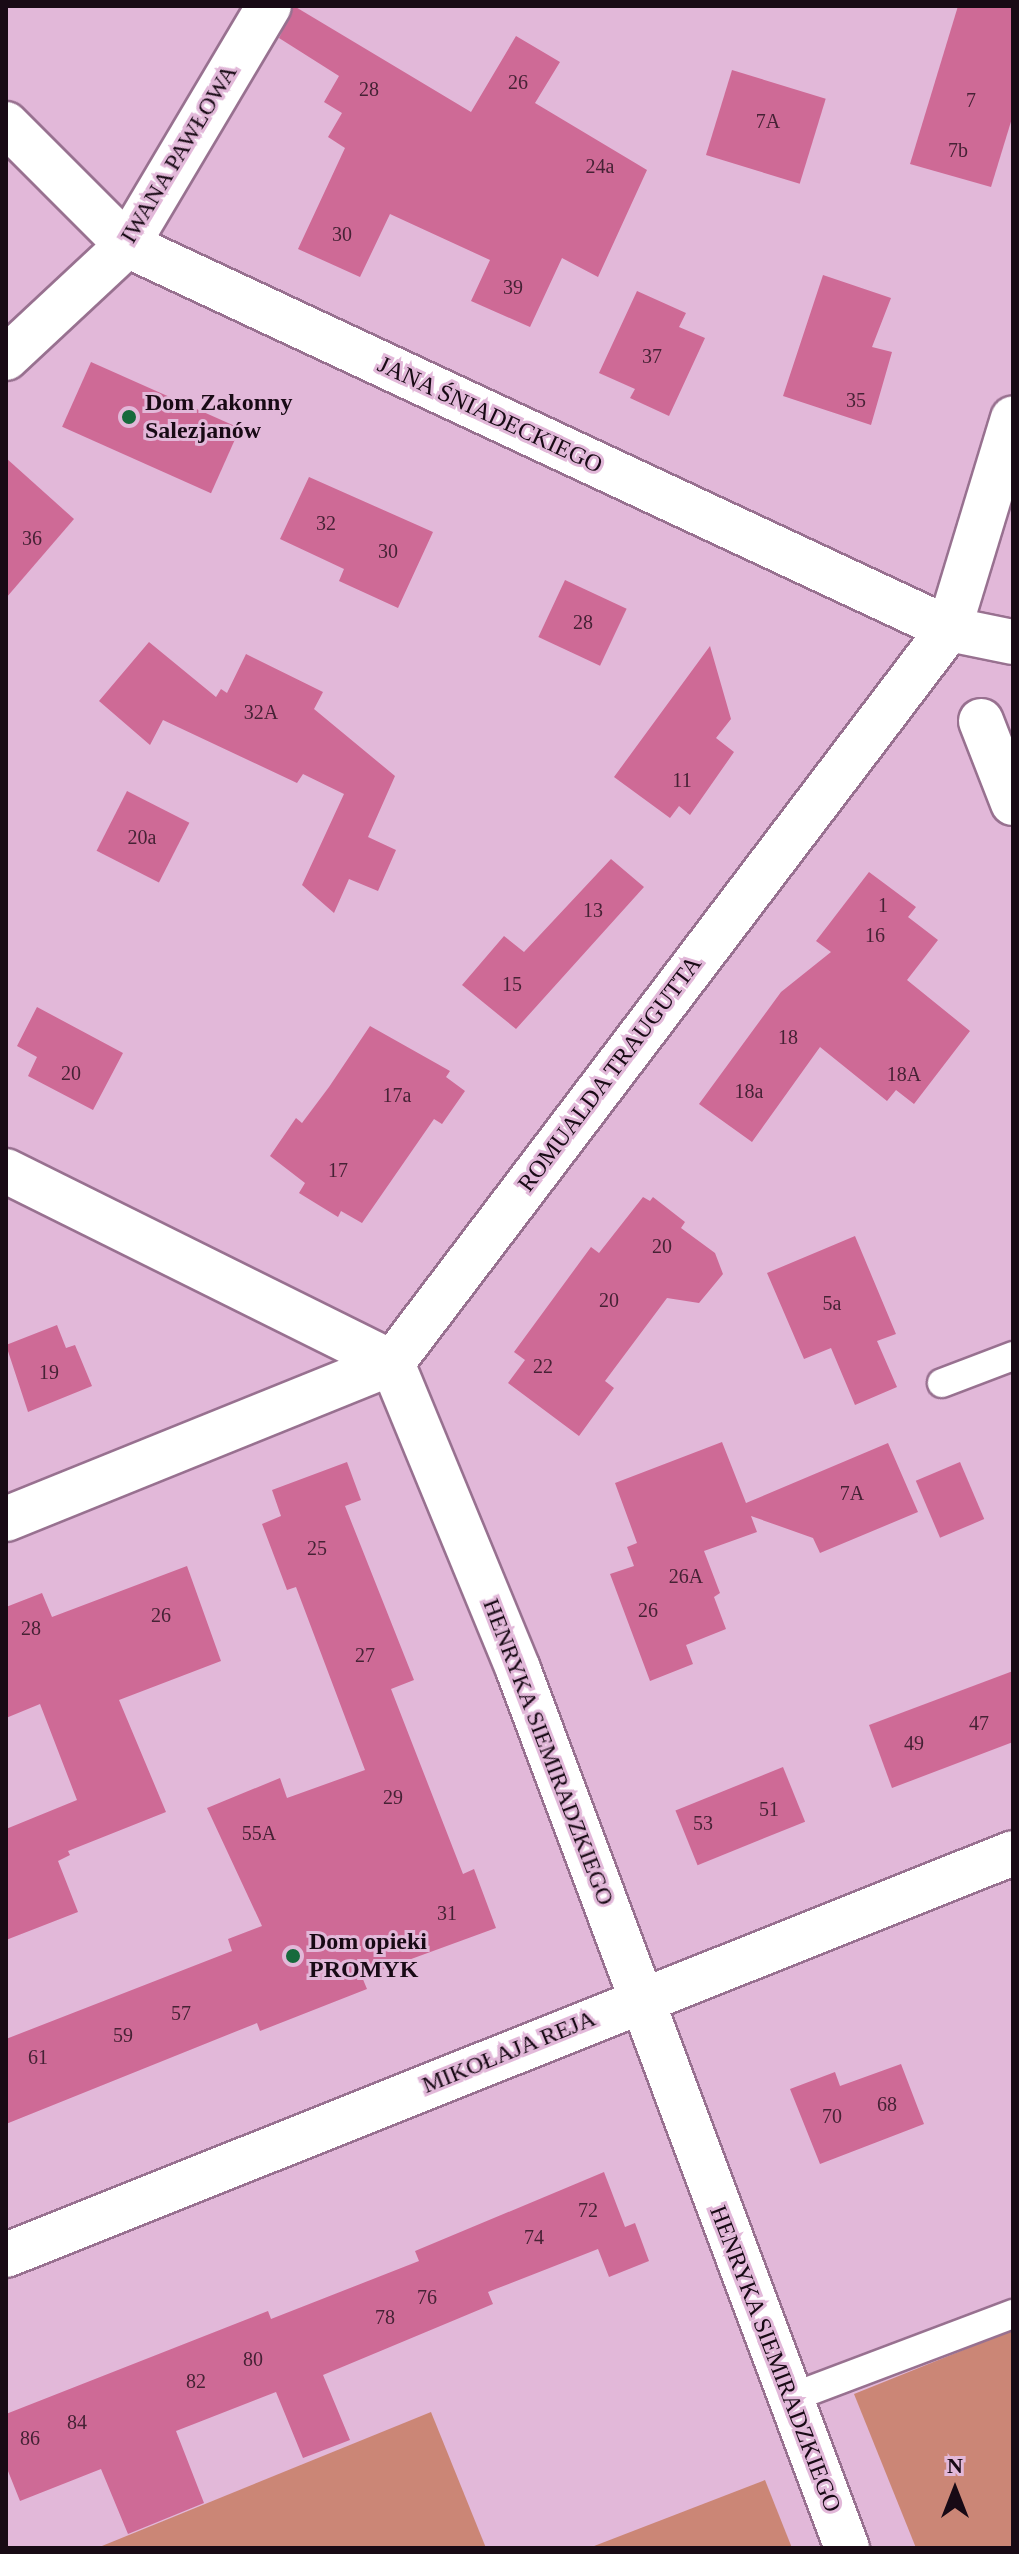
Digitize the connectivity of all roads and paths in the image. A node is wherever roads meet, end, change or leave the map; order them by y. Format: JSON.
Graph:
{"nodes":[{"id":1,"x":269,"y":6,"type":"edge"},
{"id":2,"x":6,"y":124,"type":"edge"},
{"id":3,"x":127,"y":245,"type":"junction"},
{"id":4,"x":6,"y":358,"type":"edge"},
{"id":5,"x":1013,"y":419,"type":"edge"},
{"id":6,"x":949,"y":629,"type":"junction"},
{"id":7,"x":1013,"y":642,"type":"edge"},
{"id":8,"x":981,"y":721,"type":"dead end"},
{"id":9,"x":1013,"y":803,"type":"edge"},
{"id":10,"x":6,"y":1171,"type":"edge"},
{"id":11,"x":1013,"y":1356,"type":"edge"},
{"id":12,"x":392,"y":1363,"type":"junction"},
{"id":13,"x":942,"y":1383,"type":"dead end"},
{"id":14,"x":6,"y":1519,"type":"edge"},
{"id":15,"x":1013,"y":1853,"type":"edge"},
{"id":16,"x":642,"y":1998,"type":"junction"},
{"id":17,"x":6,"y":2255,"type":"edge"},
{"id":18,"x":1013,"y":2314,"type":"edge"},
{"id":19,"x":788,"y":2399,"type":"junction"},
{"id":20,"x":847,"y":2548,"type":"edge"}],
"edges":[{"from":1,"to":3,"type":"street","name":"IWANA PAWŁOWA"},
{"from":2,"to":3,"type":"street","name":"JANA ŚNIADECKIEGO"},
{"from":3,"to":4,"type":"street","name":"IWANA PAWŁOWA"},
{"from":3,"to":6,"type":"street","name":"JANA ŚNIADECKIEGO"},
{"from":5,"to":6,"type":"street","name":"ROMUALDA TRAUGUTTA"},
{"from":6,"to":7,"type":"street","name":"JANA ŚNIADECKIEGO"},
{"from":6,"to":12,"type":"street","name":"ROMUALDA TRAUGUTTA"},
{"from":8,"to":9,"type":"street"},
{"from":10,"to":12,"type":"street"},
{"from":11,"to":13,"type":"lane"},
{"from":12,"to":14,"type":"street"},
{"from":12,"to":16,"type":"street","name":"HENRYKA SIEMIRADZKIEGO"},
{"from":15,"to":16,"type":"street","name":"MIKOŁAJA REJA"},
{"from":16,"to":17,"type":"street","name":"MIKOŁAJA REJA"},
{"from":16,"to":19,"type":"street","name":"HENRYKA SIEMIRADZKIEGO"},
{"from":18,"to":19,"type":"lane"},
{"from":19,"to":20,"type":"street","name":"HENRYKA SIEMIRADZKIEGO"}]}
